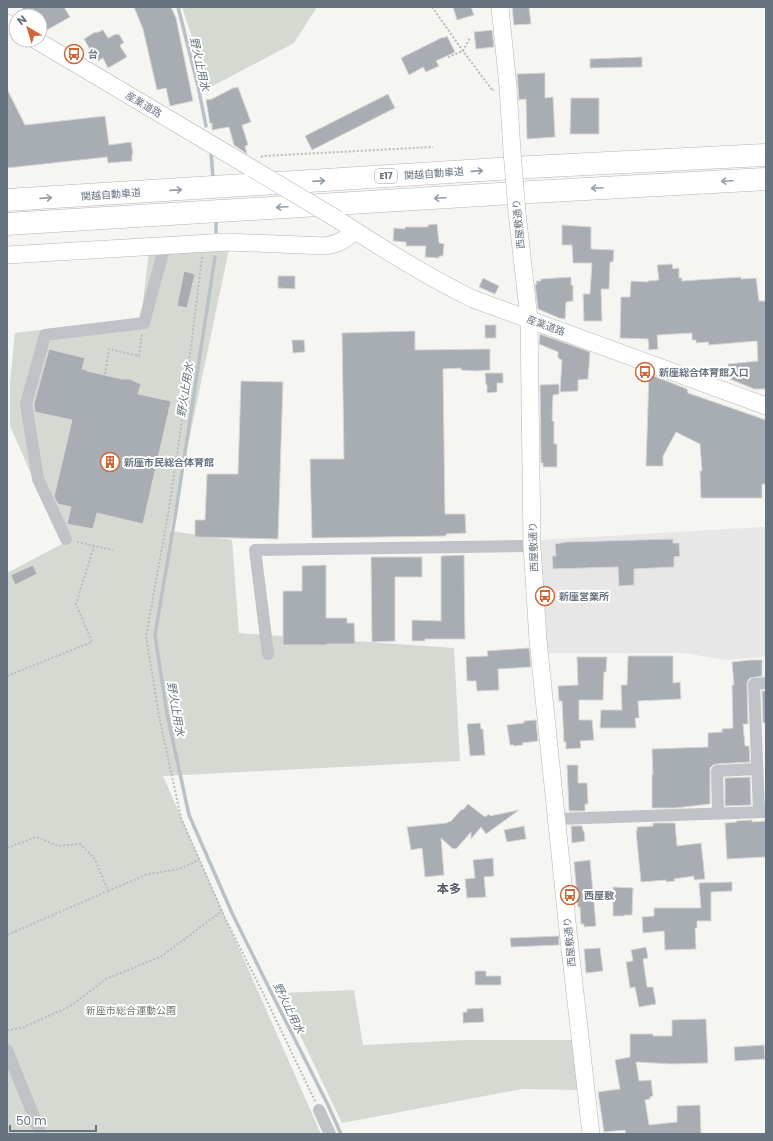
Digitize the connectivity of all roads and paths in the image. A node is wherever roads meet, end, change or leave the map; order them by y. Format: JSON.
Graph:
{"nodes":[{"id":1,"x":432,"y":7,"type":"edge"},
{"id":2,"x":500,"y":7,"type":"edge"},
{"id":3,"x":470,"y":38,"type":"dead end"},
{"id":4,"x":48,"y":47,"type":"edge"},
{"id":5,"x":463,"y":51,"type":"junction"},
{"id":6,"x":448,"y":57,"type":"dead end"},
{"id":7,"x":493,"y":91,"type":"dead end"},
{"id":8,"x":433,"y":147,"type":"dead end"},
{"id":9,"x":766,"y":155,"type":"edge"},
{"id":10,"x":249,"y":166,"type":"junction"},
{"id":11,"x":766,"y":179,"type":"edge"},
{"id":12,"x":7,"y":200,"type":"edge"},
{"id":13,"x":7,"y":224,"type":"edge"},
{"id":14,"x":355,"y":231,"type":"junction"},
{"id":15,"x":203,"y":244,"type":"junction"},
{"id":16,"x":165,"y":245,"type":"junction"},
{"id":17,"x":7,"y":255,"type":"edge"},
{"id":18,"x":530,"y":319,"type":"junction"},
{"id":19,"x":144,"y":323,"type":"junction"},
{"id":20,"x":105,"y":374,"type":"dead end"},
{"id":21,"x":766,"y":406,"type":"edge"},
{"id":22,"x":66,"y":539,"type":"joint"},
{"id":23,"x":94,"y":546,"type":"junction"},
{"id":24,"x":532,"y":546,"type":"junction"},
{"id":25,"x":113,"y":550,"type":"dead end"},
{"id":26,"x":268,"y":654,"type":"dead end"},
{"id":27,"x":7,"y":676,"type":"edge"},
{"id":28,"x":766,"y":683,"type":"edge"},
{"id":29,"x":757,"y":769,"type":"junction"},
{"id":30,"x":762,"y":812,"type":"edge"},
{"id":31,"x":718,"y":813,"type":"junction"},
{"id":32,"x":556,"y":819,"type":"junction"},
{"id":33,"x":7,"y":848,"type":"edge"},
{"id":34,"x":200,"y":860,"type":"junction"},
{"id":35,"x":108,"y":891,"type":"junction"},
{"id":36,"x":222,"y":911,"type":"junction"},
{"id":37,"x":7,"y":935,"type":"edge"},
{"id":38,"x":7,"y":1030,"type":"edge"},
{"id":39,"x":7,"y":1050,"type":"edge"},
{"id":40,"x":319,"y":1110,"type":"joint"},
{"id":41,"x":41,"y":1134,"type":"edge"},
{"id":42,"x":330,"y":1134,"type":"edge"},
{"id":43,"x":591,"y":1134,"type":"edge"}],
"edges":[{"from":1,"to":5,"type":"path"},
{"from":2,"to":18,"type":"street","name":"西屋敷通り","bridge":true},
{"from":3,"to":5,"type":"path"},
{"from":4,"to":10,"type":"street","name":"産業道路"},
{"from":5,"to":6,"type":"path"},
{"from":5,"to":7,"type":"path"},
{"from":8,"to":10,"type":"path"},
{"from":12,"to":9,"type":"highway","name":"関越自動車道","number":"E17","one_way":true},
{"from":10,"to":14,"type":"street","name":"産業道路","bridge":true},
{"from":11,"to":13,"type":"highway","one_way":true},
{"from":14,"to":15,"type":"street"},
{"from":14,"to":18,"type":"street","name":"産業道路"},
{"from":15,"to":16,"type":"street"},
{"from":15,"to":34,"type":"path"},
{"from":16,"to":17,"type":"street"},
{"from":16,"to":19,"type":"street"},
{"from":18,"to":21,"type":"street","name":"産業道路"},
{"from":18,"to":24,"type":"street","name":"西屋敷通り"},
{"from":19,"to":20,"type":"path"},
{"from":19,"to":22,"type":"street"},
{"from":22,"to":23,"type":"path"},
{"from":23,"to":25,"type":"path"},
{"from":23,"to":27,"type":"path"},
{"from":24,"to":26,"type":"street"},
{"from":24,"to":32,"type":"street","name":"西屋敷通り"},
{"from":28,"to":29,"type":"street"},
{"from":29,"to":30,"type":"street"},
{"from":29,"to":31,"type":"street"},
{"from":30,"to":31,"type":"street"},
{"from":31,"to":32,"type":"street"},
{"from":32,"to":43,"type":"street","name":"西屋敷通り"},
{"from":33,"to":35,"type":"path"},
{"from":34,"to":35,"type":"path"},
{"from":34,"to":36,"type":"path"},
{"from":35,"to":37,"type":"path"},
{"from":36,"to":38,"type":"path"},
{"from":36,"to":40,"type":"path"},
{"from":39,"to":41,"type":"street"},
{"from":40,"to":42,"type":"street"}]}
